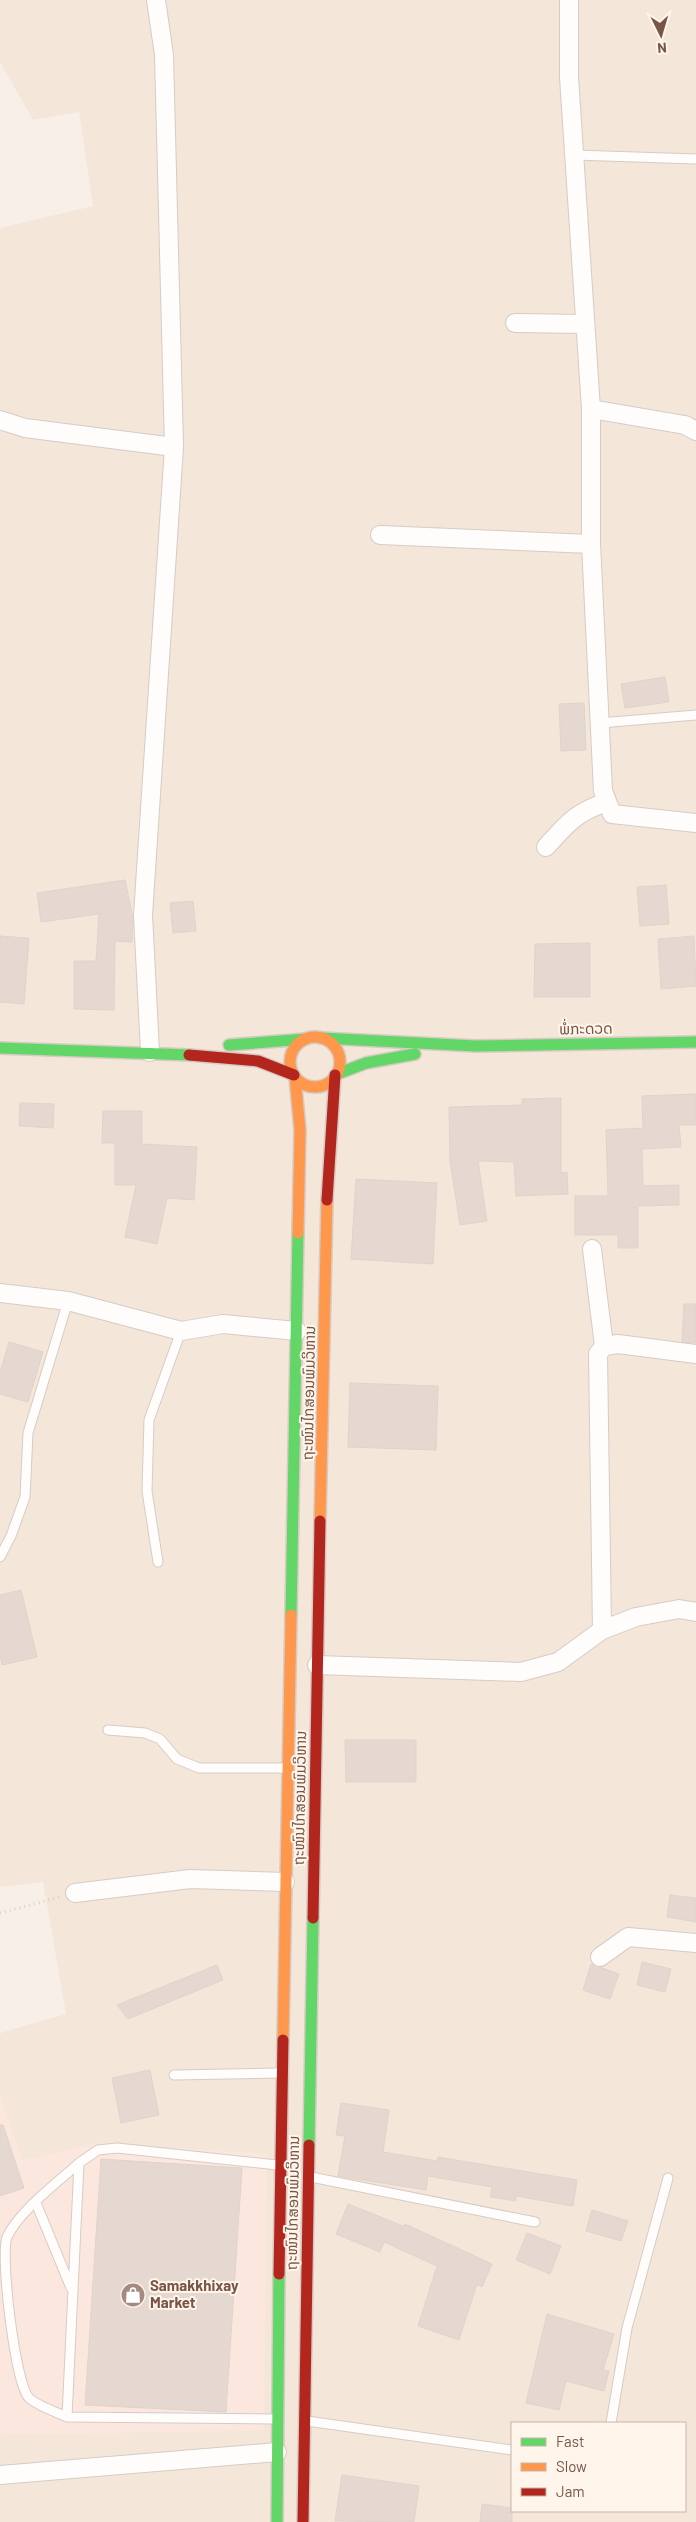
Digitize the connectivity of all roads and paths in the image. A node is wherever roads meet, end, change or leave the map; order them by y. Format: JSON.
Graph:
{"nodes":[{"id":1,"x":156,"y":0,"type":"edge"},
{"id":2,"x":569,"y":0,"type":"edge"},
{"id":3,"x":575,"y":155,"type":"junction"},
{"id":4,"x":696,"y":159,"type":"edge"},
{"id":5,"x":515,"y":323,"type":"dead end"},
{"id":6,"x":585,"y":324,"type":"junction"},
{"id":7,"x":590,"y":409,"type":"junction"},
{"id":8,"x":0,"y":420,"type":"edge"},
{"id":9,"x":696,"y":431,"type":"edge"},
{"id":10,"x":174,"y":447,"type":"junction"},
{"id":11,"x":380,"y":535,"type":"dead end"},
{"id":12,"x":592,"y":544,"type":"junction"},
{"id":13,"x":696,"y":716,"type":"edge"},
{"id":14,"x":600,"y":723,"type":"junction"},
{"id":15,"x":607,"y":802,"type":"junction"},
{"id":16,"x":696,"y":823,"type":"edge"},
{"id":17,"x":546,"y":847,"type":"dead end"},
{"id":18,"x":321,"y":1038,"type":"junction"},
{"id":19,"x":306,"y":1039,"type":"junction"},
{"id":20,"x":696,"y":1042,"type":"edge"},
{"id":21,"x":476,"y":1046,"type":"junction"},
{"id":22,"x":0,"y":1048,"type":"edge"},
{"id":23,"x":150,"y":1052,"type":"junction"},
{"id":24,"x":336,"y":1075,"type":"junction"},
{"id":25,"x":294,"y":1076,"type":"junction"},
{"id":26,"x":592,"y":1249,"type":"dead end"},
{"id":27,"x":0,"y":1293,"type":"edge"},
{"id":28,"x":68,"y":1301,"type":"junction"},
{"id":29,"x":181,"y":1331,"type":"junction"},
{"id":30,"x":297,"y":1331,"type":"junction"},
{"id":31,"x":604,"y":1346,"type":"junction"},
{"id":32,"x":696,"y":1354,"type":"edge"},
{"id":33,"x":308,"y":1534,"type":"junction"},
{"id":34,"x":0,"y":1557,"type":"edge"},
{"id":35,"x":158,"y":1562,"type":"dead end"},
{"id":36,"x":696,"y":1612,"type":"edge"},
{"id":37,"x":602,"y":1630,"type":"junction"},
{"id":38,"x":317,"y":1665,"type":"junction"},
{"id":39,"x":108,"y":1730,"type":"dead end"},
{"id":40,"x":288,"y":1768,"type":"junction"},
{"id":41,"x":285,"y":1882,"type":"junction"},
{"id":42,"x":75,"y":1893,"type":"joint"},
{"id":43,"x":0,"y":1913,"type":"edge"},
{"id":44,"x":696,"y":1943,"type":"edge"},
{"id":45,"x":600,"y":1957,"type":"dead end"},
{"id":46,"x":282,"y":2073,"type":"junction"},
{"id":47,"x":174,"y":2074,"type":"dead end"},
{"id":48,"x":80,"y":2163,"type":"junction"},
{"id":49,"x":279,"y":2165,"type":"junction"},
{"id":50,"x":308,"y":2177,"type":"junction"},
{"id":51,"x":668,"y":2178,"type":"dead end"},
{"id":52,"x":36,"y":2202,"type":"junction"},
{"id":53,"x":536,"y":2222,"type":"dead end"},
{"id":54,"x":72,"y":2290,"type":"junction"},
{"id":55,"x":67,"y":2417,"type":"junction"},
{"id":56,"x":276,"y":2419,"type":"junction"},
{"id":57,"x":303,"y":2420,"type":"junction"},
{"id":58,"x":610,"y":2422,"type":"edge"},
{"id":59,"x":511,"y":2450,"type":"edge"},
{"id":60,"x":277,"y":2452,"type":"junction"},
{"id":61,"x":0,"y":2475,"type":"edge"},
{"id":62,"x":277,"y":2522,"type":"edge"},
{"id":63,"x":303,"y":2522,"type":"edge"}],
"edges":[{"from":1,"to":10,"type":"street"},
{"from":2,"to":3,"type":"street"},
{"from":3,"to":4,"type":"lane"},
{"from":3,"to":6,"type":"street"},
{"from":5,"to":6,"type":"street"},
{"from":6,"to":7,"type":"street"},
{"from":7,"to":9,"type":"street"},
{"from":7,"to":12,"type":"street"},
{"from":8,"to":10,"type":"street"},
{"from":10,"to":23,"type":"street"},
{"from":11,"to":12,"type":"street"},
{"from":12,"to":14,"type":"street"},
{"from":13,"to":14,"type":"lane"},
{"from":14,"to":15,"type":"street"},
{"from":15,"to":16,"type":"street"},
{"from":15,"to":17,"type":"street"},
{"from":18,"to":19,"type":"main road"},
{"from":18,"to":21,"type":"main road"},
{"from":18,"to":24,"type":"main road"},
{"from":19,"to":23,"type":"main road"},
{"from":19,"to":25,"type":"main road"},
{"from":20,"to":21,"type":"main road","name":"ພໍ່ກະດວດ"},
{"from":21,"to":24,"type":"main road"},
{"from":22,"to":23,"type":"main road"},
{"from":23,"to":25,"type":"main road"},
{"from":24,"to":25,"type":"main road"},
{"from":24,"to":33,"type":"main road","name":"ຖະໜົນໄກສອນພົມວິຫານ"},
{"from":25,"to":30,"type":"main road","name":"ຖະໜົນໄກສອນພົມວິຫານ"},
{"from":26,"to":31,"type":"street"},
{"from":27,"to":28,"type":"street"},
{"from":28,"to":29,"type":"street"},
{"from":28,"to":34,"type":"lane"},
{"from":29,"to":30,"type":"street"},
{"from":29,"to":35,"type":"lane"},
{"from":30,"to":33,"type":"main road","name":"ຖະໜົນໄກສອນພົມວິຫານ"},
{"from":31,"to":32,"type":"street"},
{"from":31,"to":37,"type":"street"},
{"from":33,"to":38,"type":"main road","name":"ຖະໜົນໄກສອນພົມວິຫານ"},
{"from":33,"to":40,"type":"main road","name":"ຖະໜົນໄກສອນພົມວິຫານ"},
{"from":36,"to":37,"type":"street"},
{"from":37,"to":38,"type":"street"},
{"from":38,"to":50,"type":"main road","name":"ຖະໜົນໄກສອນພົມວິຫານ"},
{"from":39,"to":40,"type":"lane"},
{"from":40,"to":41,"type":"main road","name":"ຖະໜົນໄກສອນພົມວິຫານ"},
{"from":41,"to":42,"type":"street"},
{"from":41,"to":46,"type":"main road","name":"ຖະໜົນໄກສອນພົມວິຫານ"},
{"from":42,"to":43,"type":"path"},
{"from":44,"to":45,"type":"street"},
{"from":46,"to":47,"type":"lane"},
{"from":46,"to":49,"type":"main road","name":"ຖະໜົນໄກສອນພົມວິຫານ"},
{"from":48,"to":49,"type":"lane"},
{"from":48,"to":52,"type":"lane"},
{"from":48,"to":54,"type":"lane"},
{"from":49,"to":56,"type":"main road","name":"ຖະໜົນໄກສອນພົມວິຫານ"},
{"from":50,"to":53,"type":"lane"},
{"from":50,"to":57,"type":"main road","name":"ຖະໜົນໄກສອນພົມວິຫານ"},
{"from":51,"to":58,"type":"lane"},
{"from":52,"to":54,"type":"lane"},
{"from":52,"to":55,"type":"lane"},
{"from":54,"to":55,"type":"lane"},
{"from":55,"to":56,"type":"lane"},
{"from":56,"to":60,"type":"main road","name":"ຖະໜົນໄກສອນພົມວິຫານ"},
{"from":57,"to":59,"type":"lane"},
{"from":57,"to":63,"type":"main road","name":"ຖະໜົນໄກສອນພົມວິຫານ"},
{"from":60,"to":61,"type":"street"},
{"from":60,"to":62,"type":"main road","name":"ຖະໜົນໄກສອນພົມວິຫານ"}]}
